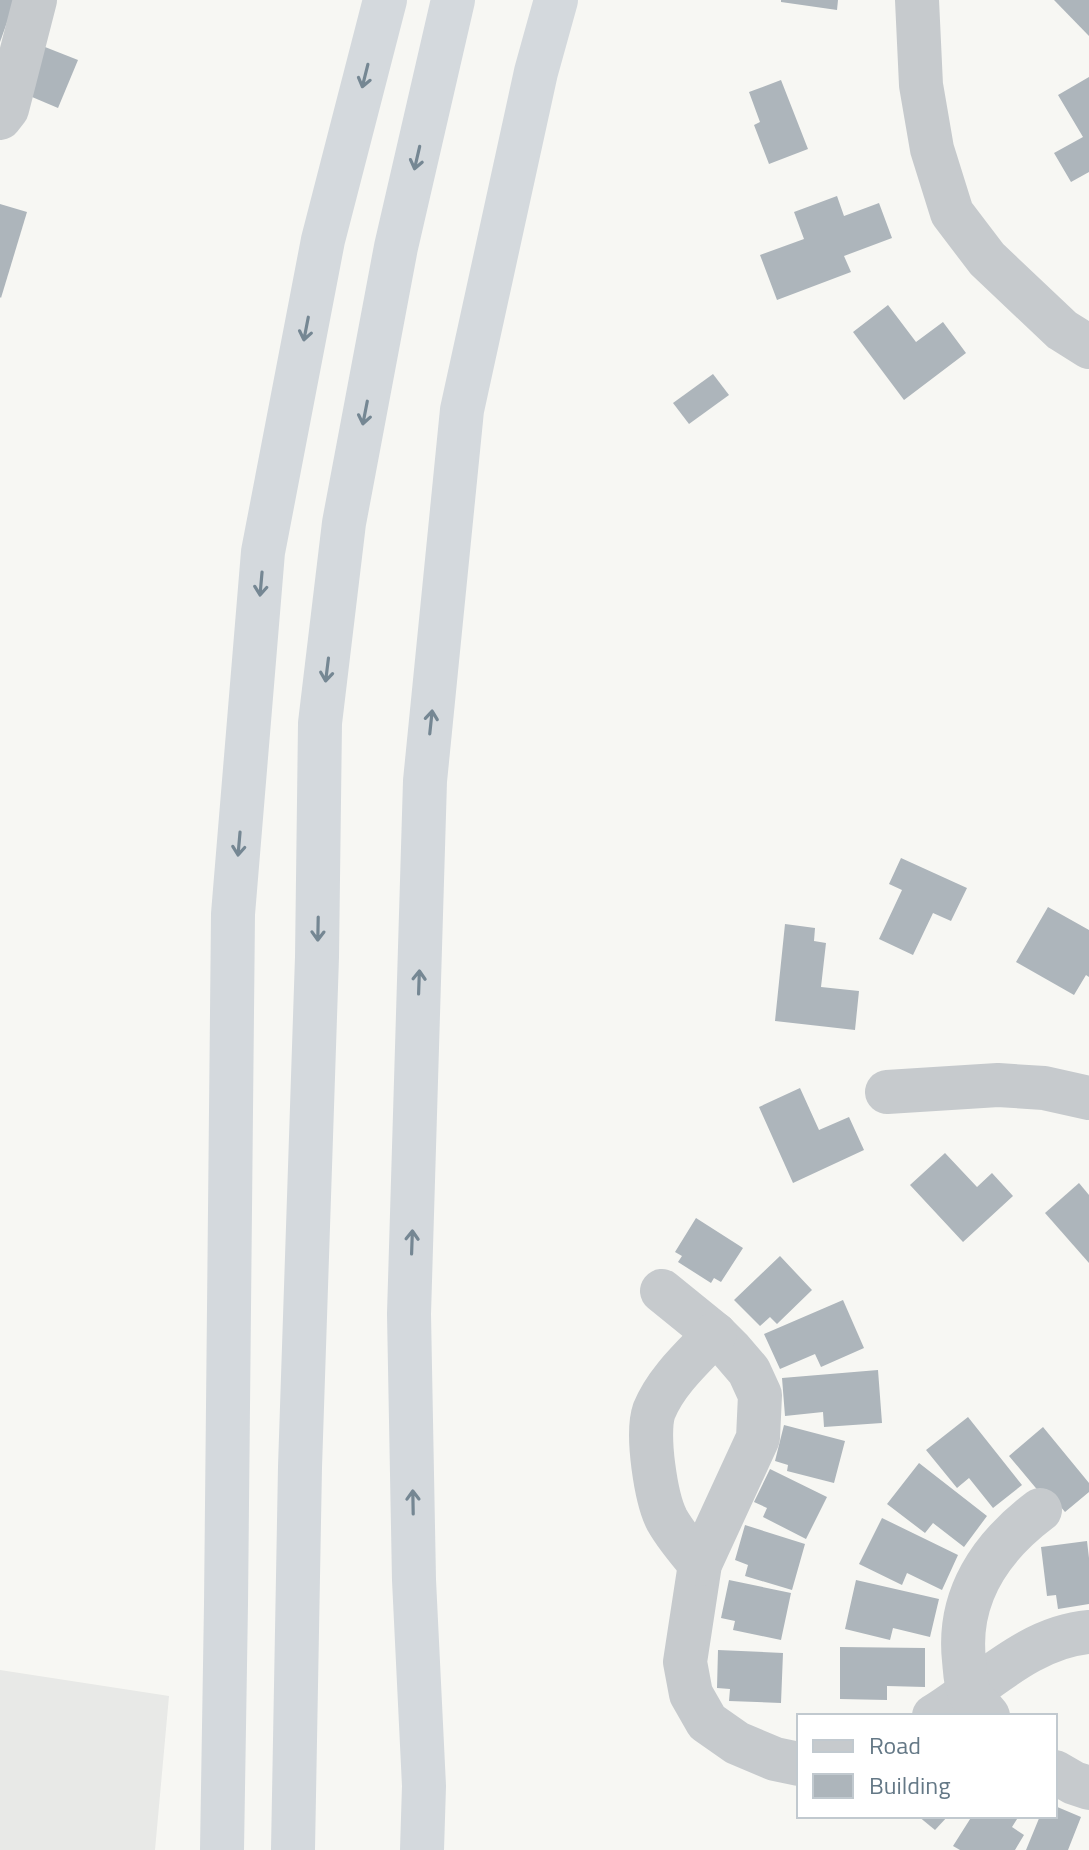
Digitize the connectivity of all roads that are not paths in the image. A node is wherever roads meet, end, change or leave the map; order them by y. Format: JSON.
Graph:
{"nodes":[{"id":1,"x":35,"y":0,"type":"edge"},
{"id":2,"x":385,"y":0,"type":"edge"},
{"id":3,"x":453,"y":0,"type":"edge"},
{"id":4,"x":556,"y":0,"type":"edge"},
{"id":5,"x":917,"y":0,"type":"edge"},
{"id":6,"x":0,"y":118,"type":"edge"},
{"id":7,"x":1089,"y":347,"type":"edge"},
{"id":8,"x":887,"y":1092,"type":"dead end"},
{"id":9,"x":1089,"y":1098,"type":"edge"},
{"id":10,"x":662,"y":1291,"type":"dead end"},
{"id":11,"x":715,"y":1334,"type":"junction"},
{"id":12,"x":1040,"y":1510,"type":"dead end"},
{"id":13,"x":700,"y":1564,"type":"junction"},
{"id":14,"x":414,"y":1580,"type":"junction"},
{"id":15,"x":1089,"y":1632,"type":"edge"},
{"id":16,"x":964,"y":1708,"type":"edge"},
{"id":17,"x":797,"y":1764,"type":"edge"},
{"id":18,"x":1057,"y":1773,"type":"edge"},
{"id":19,"x":424,"y":1786,"type":"junction"},
{"id":20,"x":1089,"y":1788,"type":"edge"},
{"id":21,"x":222,"y":1850,"type":"edge"},
{"id":22,"x":293,"y":1850,"type":"edge"},
{"id":23,"x":415,"y":1850,"type":"edge"},
{"id":24,"x":422,"y":1850,"type":"edge"},
{"id":25,"x":440,"y":1850,"type":"edge"}],
"edges":[{"from":1,"to":6,"type":"street"},
{"from":2,"to":21,"type":"highway","one_way":true},
{"from":3,"to":22,"type":"highway","one_way":true},
{"from":14,"to":4,"type":"highway","one_way":true},
{"from":5,"to":7,"type":"street"},
{"from":8,"to":9,"type":"street"},
{"from":10,"to":11,"type":"street"},
{"from":11,"to":13,"type":"street"},
{"from":11,"to":13,"type":"street"},
{"from":12,"to":16,"type":"street"},
{"from":13,"to":17,"type":"street"},
{"from":14,"to":19,"type":"highway"},
{"from":14,"to":25,"type":"highway"},
{"from":15,"to":16,"type":"street"},
{"from":18,"to":20,"type":"street"},
{"from":19,"to":23,"type":"highway"},
{"from":19,"to":24,"type":"highway"}]}
